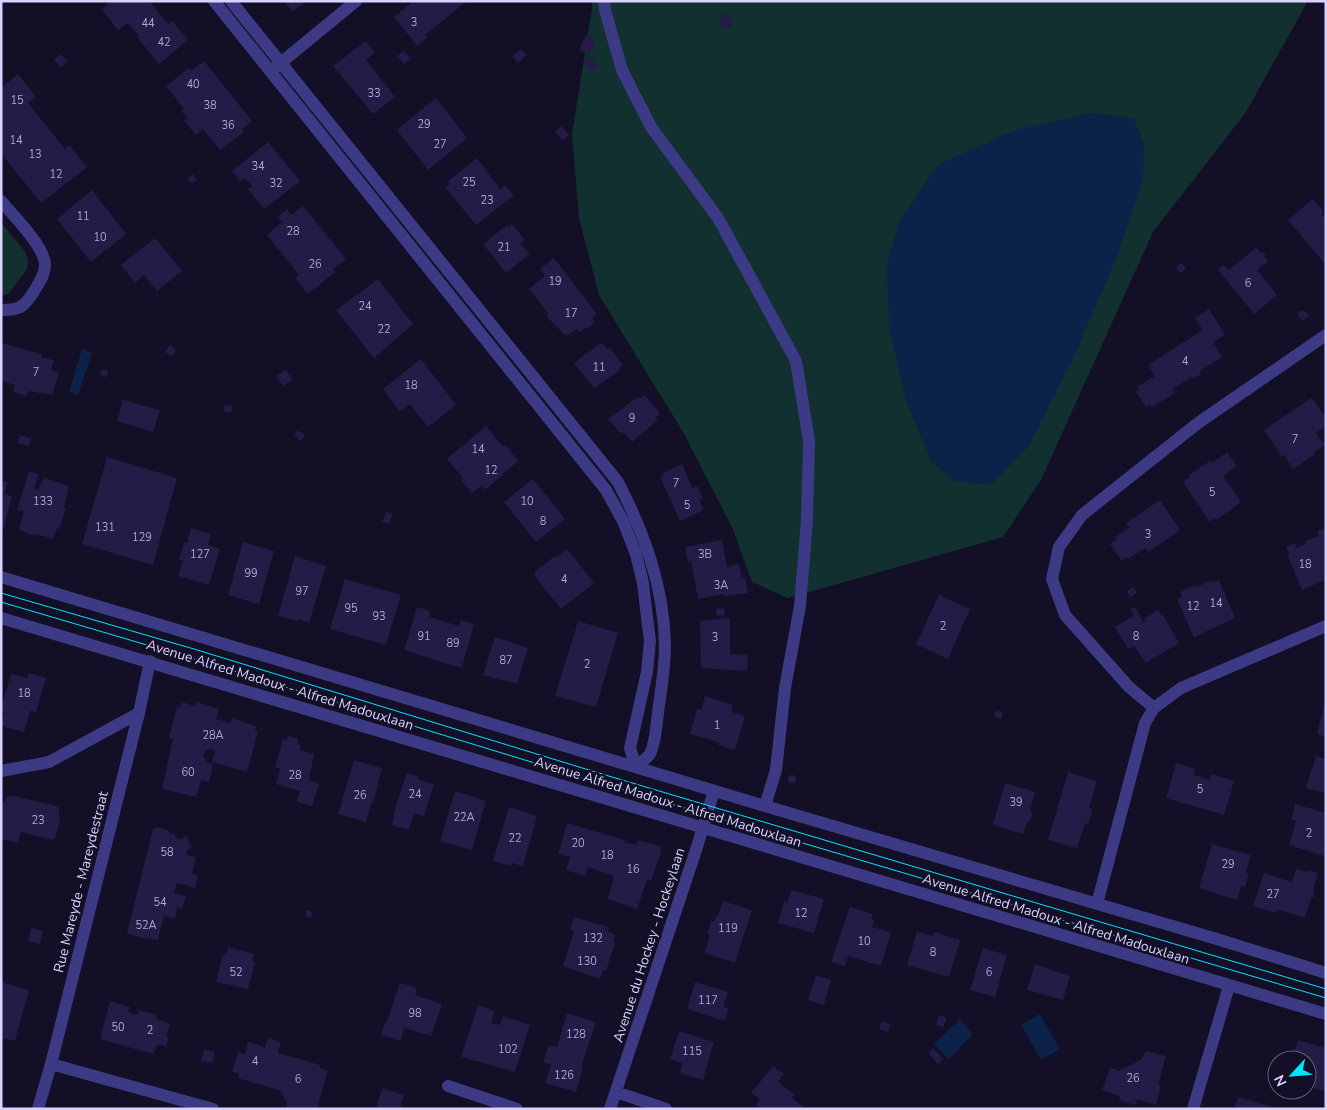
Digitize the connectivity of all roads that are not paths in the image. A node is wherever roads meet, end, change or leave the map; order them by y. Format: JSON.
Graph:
{"nodes":[{"id":1,"x":214,"y":1,"type":"edge"},
{"id":2,"x":231,"y":1,"type":"edge"},
{"id":3,"x":356,"y":1,"type":"edge"},
{"id":4,"x":604,"y":1,"type":"edge"},
{"id":5,"x":281,"y":63,"type":"junction"},
{"id":6,"x":270,"y":71,"type":"junction"},
{"id":7,"x":1,"y":201,"type":"edge"},
{"id":8,"x":1,"y":310,"type":"edge"},
{"id":9,"x":1326,"y":335,"type":"edge"},
{"id":10,"x":1,"y":577,"type":"edge"},
{"id":11,"x":1,"y":618,"type":"edge"},
{"id":12,"x":1326,"y":626,"type":"edge"},
{"id":13,"x":150,"y":662,"type":"junction"},
{"id":14,"x":1154,"y":708,"type":"junction"},
{"id":15,"x":139,"y":713,"type":"junction"},
{"id":16,"x":636,"y":767,"type":"junction"},
{"id":17,"x":1,"y":771,"type":"edge"},
{"id":18,"x":714,"y":790,"type":"junction"},
{"id":19,"x":765,"y":806,"type":"junction"},
{"id":20,"x":703,"y":827,"type":"junction"},
{"id":21,"x":1097,"y":904,"type":"junction"},
{"id":22,"x":1326,"y":973,"type":"edge"},
{"id":23,"x":1229,"y":986,"type":"junction"},
{"id":24,"x":1326,"y":1014,"type":"edge"},
{"id":25,"x":51,"y":1064,"type":"junction"},
{"id":26,"x":448,"y":1086,"type":"dead end"},
{"id":27,"x":616,"y":1092,"type":"junction"},
{"id":28,"x":38,"y":1109,"type":"edge"},
{"id":29,"x":213,"y":1109,"type":"edge"},
{"id":30,"x":517,"y":1109,"type":"edge"},
{"id":31,"x":610,"y":1109,"type":"edge"},
{"id":32,"x":666,"y":1109,"type":"edge"},
{"id":33,"x":1193,"y":1109,"type":"edge"}],
"edges":[{"from":1,"to":6,"type":"street"},
{"from":2,"to":5,"type":"street"},
{"from":3,"to":5,"type":"street"},
{"from":4,"to":19,"type":"street"},
{"from":5,"to":6,"type":"street"},
{"from":5,"to":16,"type":"street"},
{"from":6,"to":16,"type":"street"},
{"from":7,"to":8,"type":"street"},
{"from":9,"to":14,"type":"street"},
{"from":10,"to":16,"type":"street","name":"Avenue Alfred Madoux - Alfred Madouxlaan"},
{"from":11,"to":13,"type":"street","name":"Avenue Alfred Madoux - Alfred Madouxlaan"},
{"from":12,"to":14,"type":"street"},
{"from":13,"to":15,"type":"street","name":"Rue Mareyde - Mareydestraat"},
{"from":13,"to":20,"type":"street","name":"Avenue Alfred Madoux - Alfred Madouxlaan"},
{"from":14,"to":21,"type":"street"},
{"from":15,"to":17,"type":"street"},
{"from":15,"to":25,"type":"street","name":"Rue Mareyde - Mareydestraat"},
{"from":16,"to":18,"type":"street","name":"Avenue Alfred Madoux - Alfred Madouxlaan"},
{"from":18,"to":19,"type":"street","name":"Avenue Alfred Madoux - Alfred Madouxlaan"},
{"from":18,"to":20,"type":"street","name":"Avenue du Hockey - Hockeylaan"},
{"from":19,"to":21,"type":"street","name":"Avenue Alfred Madoux - Alfred Madouxlaan"},
{"from":20,"to":23,"type":"street","name":"Avenue Alfred Madoux - Alfred Madouxlaan"},
{"from":20,"to":27,"type":"street","name":"Avenue du Hockey - Hockeylaan"},
{"from":21,"to":22,"type":"street","name":"Avenue Alfred Madoux - Alfred Madouxlaan"},
{"from":23,"to":24,"type":"street","name":"Avenue Alfred Madoux - Alfred Madouxlaan"},
{"from":23,"to":33,"type":"street"},
{"from":25,"to":28,"type":"street","name":"Rue Mareyde - Mareydestraat"},
{"from":25,"to":29,"type":"street"},
{"from":26,"to":30,"type":"street"},
{"from":27,"to":31,"type":"street","name":"Avenue du Hockey - Hockeylaan"},
{"from":27,"to":32,"type":"street"}]}
